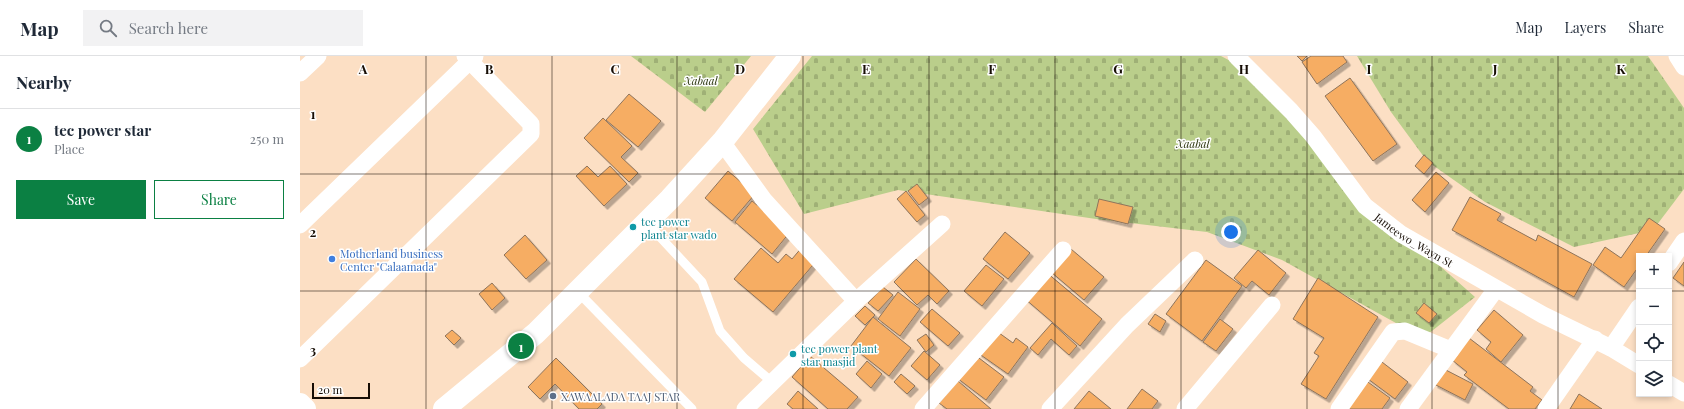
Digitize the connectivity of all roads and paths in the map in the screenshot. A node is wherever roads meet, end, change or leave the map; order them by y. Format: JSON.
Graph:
{"nodes":[{"id":1,"x":318,"y":56,"type":"edge"},
{"id":2,"x":790,"y":56,"type":"edge"},
{"id":3,"x":1236,"y":56,"type":"edge"},
{"id":4,"x":470,"y":58,"type":"edge"},
{"id":5,"x":300,"y":73,"type":"edge"},
{"id":6,"x":722,"y":142,"type":"junction"},
{"id":7,"x":646,"y":223,"type":"junction"},
{"id":8,"x":942,"y":224,"type":"dead end"},
{"id":9,"x":300,"y":225,"type":"edge"},
{"id":10,"x":1684,"y":241,"type":"edge"},
{"id":11,"x":1063,"y":250,"type":"dead end"},
{"id":12,"x":1672,"y":259,"type":"edge"},
{"id":13,"x":1195,"y":260,"type":"dead end"},
{"id":14,"x":1496,"y":289,"type":"junction"},
{"id":15,"x":577,"y":291,"type":"junction"},
{"id":16,"x":856,"y":301,"type":"junction"},
{"id":17,"x":1272,"y":305,"type":"dead end"},
{"id":18,"x":1636,"y":311,"type":"edge"},
{"id":19,"x":1595,"y":339,"type":"junction"},
{"id":20,"x":1611,"y":348,"type":"junction"},
{"id":21,"x":1451,"y":350,"type":"junction"},
{"id":22,"x":300,"y":359,"type":"edge"},
{"id":23,"x":1636,"y":363,"type":"edge"},
{"id":24,"x":772,"y":382,"type":"junction"},
{"id":25,"x":1672,"y":386,"type":"edge"},
{"id":26,"x":1684,"y":393,"type":"edge"},
{"id":27,"x":300,"y":404,"type":"edge"},
{"id":28,"x":305,"y":409,"type":"edge"},
{"id":29,"x":444,"y":409,"type":"edge"},
{"id":30,"x":692,"y":409,"type":"edge"},
{"id":31,"x":745,"y":409,"type":"edge"},
{"id":32,"x":923,"y":409,"type":"edge"},
{"id":33,"x":1050,"y":409,"type":"edge"},
{"id":34,"x":1185,"y":409,"type":"edge"},
{"id":35,"x":1339,"y":409,"type":"edge"},
{"id":36,"x":1408,"y":409,"type":"edge"},
{"id":37,"x":1546,"y":409,"type":"edge"}],
"edges":[{"from":1,"to":5,"type":"street"},
{"from":2,"to":6,"type":"street"},
{"from":3,"to":14,"type":"street","name":"Jameewo_Wayn St"},
{"from":4,"to":9,"type":"street"},
{"from":4,"to":22,"type":"street"},
{"from":6,"to":7,"type":"street"},
{"from":6,"to":16,"type":"street"},
{"from":7,"to":15,"type":"street"},
{"from":7,"to":24,"type":"lane"},
{"from":8,"to":16,"type":"street"},
{"from":10,"to":12,"type":"street"},
{"from":11,"to":32,"type":"street"},
{"from":13,"to":33,"type":"street"},
{"from":14,"to":19,"type":"street","name":"Jameewo_Wayn St"},
{"from":14,"to":21,"type":"street"},
{"from":15,"to":29,"type":"street"},
{"from":15,"to":30,"type":"lane"},
{"from":16,"to":24,"type":"street"},
{"from":17,"to":34,"type":"street"},
{"from":18,"to":20,"type":"street"},
{"from":19,"to":20,"type":"street","name":"Jameewo_Wayn St"},
{"from":19,"to":37,"type":"street"},
{"from":20,"to":23,"type":"street","name":"Jameewo_Wayn St"},
{"from":21,"to":35,"type":"street"},
{"from":21,"to":36,"type":"street"},
{"from":24,"to":31,"type":"street"},
{"from":25,"to":26,"type":"street"},
{"from":27,"to":28,"type":"street"}]}
